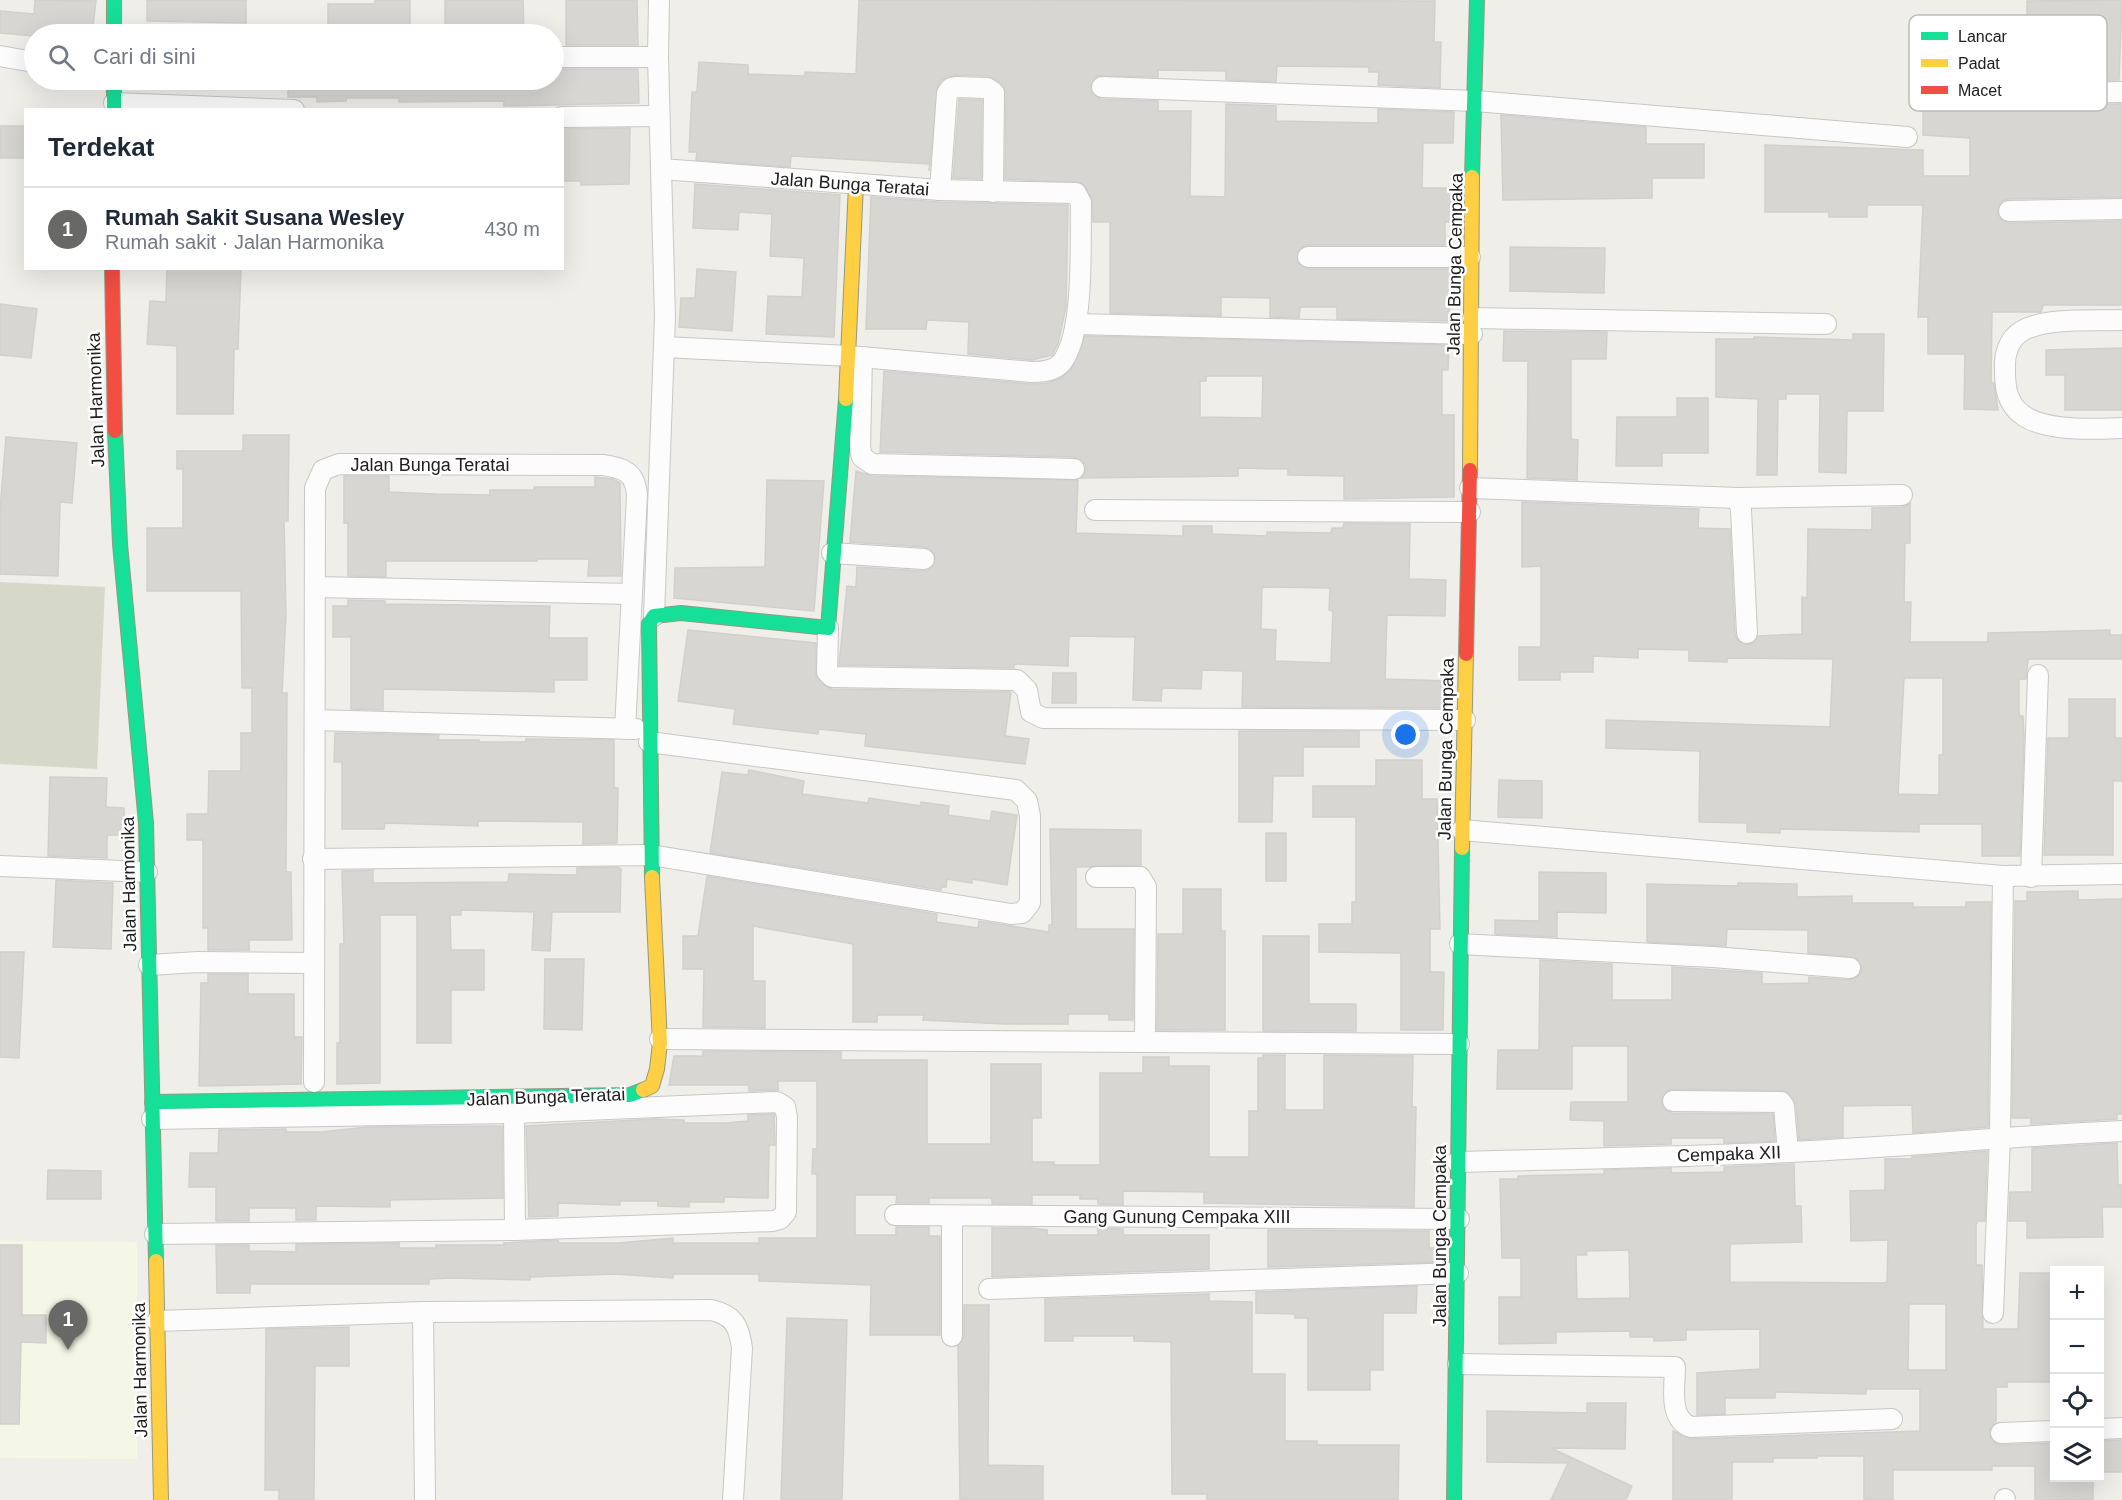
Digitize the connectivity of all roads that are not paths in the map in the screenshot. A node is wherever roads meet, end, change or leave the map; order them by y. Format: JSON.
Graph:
{"nodes":[{"id":1,"x":114,"y":0,"type":"edge"},
{"id":2,"x":659,"y":0,"type":"edge"},
{"id":3,"x":1477,"y":0,"type":"edge"},
{"id":4,"x":114,"y":24,"type":"edge"},
{"id":5,"x":0,"y":57,"type":"edge"},
{"id":6,"x":564,"y":57,"type":"edge"},
{"id":7,"x":658,"y":57,"type":"junction"},
{"id":8,"x":24,"y":61,"type":"edge"},
{"id":9,"x":1102,"y":87,"type":"dead end"},
{"id":10,"x":114,"y":90,"type":"edge"},
{"id":11,"x":2107,"y":92,"type":"edge"},
{"id":12,"x":2122,"y":92,"type":"edge"},
{"id":13,"x":1476,"y":101,"type":"junction"},
{"id":14,"x":114,"y":106,"type":"edge"},
{"id":15,"x":204,"y":108,"type":"edge"},
{"id":16,"x":659,"y":116,"type":"junction"},
{"id":17,"x":564,"y":117,"type":"edge"},
{"id":18,"x":1907,"y":137,"type":"dead end"},
{"id":19,"x":662,"y":169,"type":"junction"},
{"id":20,"x":856,"y":185,"type":"junction"},
{"id":21,"x":940,"y":190,"type":"junction"},
{"id":22,"x":993,"y":192,"type":"junction"},
{"id":23,"x":2122,"y":209,"type":"edge"},
{"id":24,"x":2009,"y":211,"type":"dead end"},
{"id":25,"x":1470,"y":257,"type":"junction"},
{"id":26,"x":1308,"y":258,"type":"dead end"},
{"id":27,"x":112,"y":270,"type":"edge"},
{"id":28,"x":2122,"y":320,"type":"edge"},
{"id":29,"x":1076,"y":324,"type":"junction"},
{"id":30,"x":1826,"y":324,"type":"dead end"},
{"id":31,"x":1473,"y":326,"type":"junction"},
{"id":32,"x":664,"y":347,"type":"junction"},
{"id":33,"x":856,"y":357,"type":"junction"},
{"id":34,"x":2122,"y":428,"type":"edge"},
{"id":35,"x":1074,"y":469,"type":"dead end"},
{"id":36,"x":1470,"y":488,"type":"junction"},
{"id":37,"x":1902,"y":495,"type":"dead end"},
{"id":38,"x":1738,"y":498,"type":"junction"},
{"id":39,"x":1095,"y":510,"type":"dead end"},
{"id":40,"x":1470,"y":512,"type":"junction"},
{"id":41,"x":832,"y":553,"type":"junction"},
{"id":42,"x":924,"y":559,"type":"dead end"},
{"id":43,"x":316,"y":587,"type":"junction"},
{"id":44,"x":632,"y":594,"type":"junction"},
{"id":45,"x":654,"y":616,"type":"junction"},
{"id":46,"x":828,"y":628,"type":"junction"},
{"id":47,"x":1747,"y":633,"type":"dead end"},
{"id":48,"x":2038,"y":675,"type":"dead end"},
{"id":49,"x":315,"y":720,"type":"junction"},
{"id":50,"x":1465,"y":720,"type":"junction"},
{"id":51,"x":625,"y":729,"type":"junction"},
{"id":52,"x":649,"y":736,"type":"junction"},
{"id":53,"x":1462,"y":830,"type":"junction"},
{"id":54,"x":651,"y":855,"type":"junction"},
{"id":55,"x":313,"y":859,"type":"junction"},
{"id":56,"x":0,"y":866,"type":"edge"},
{"id":57,"x":147,"y":873,"type":"junction"},
{"id":58,"x":2122,"y":874,"type":"edge"},
{"id":59,"x":2003,"y":876,"type":"junction"},
{"id":60,"x":1096,"y":877,"type":"dead end"},
{"id":61,"x":2031,"y":877,"type":"junction"},
{"id":62,"x":1460,"y":944,"type":"junction"},
{"id":63,"x":314,"y":963,"type":"junction"},
{"id":64,"x":149,"y":965,"type":"junction"},
{"id":65,"x":1850,"y":969,"type":"dead end"},
{"id":66,"x":660,"y":1039,"type":"junction"},
{"id":67,"x":1145,"y":1042,"type":"junction"},
{"id":68,"x":1459,"y":1044,"type":"junction"},
{"id":69,"x":314,"y":1082,"type":"dead end"},
{"id":70,"x":1673,"y":1101,"type":"dead end"},
{"id":71,"x":152,"y":1111,"type":"junction"},
{"id":72,"x":514,"y":1113,"type":"junction"},
{"id":73,"x":2122,"y":1131,"type":"edge"},
{"id":74,"x":2000,"y":1136,"type":"junction"},
{"id":75,"x":1788,"y":1152,"type":"junction"},
{"id":76,"x":1457,"y":1162,"type":"junction"},
{"id":77,"x":895,"y":1215,"type":"dead end"},
{"id":78,"x":952,"y":1216,"type":"junction"},
{"id":79,"x":1459,"y":1219,"type":"junction"},
{"id":80,"x":515,"y":1230,"type":"junction"},
{"id":81,"x":155,"y":1234,"type":"junction"},
{"id":82,"x":1458,"y":1273,"type":"junction"},
{"id":83,"x":989,"y":1289,"type":"dead end"},
{"id":84,"x":423,"y":1312,"type":"junction"},
{"id":85,"x":1994,"y":1313,"type":"dead end"},
{"id":86,"x":157,"y":1321,"type":"junction"},
{"id":87,"x":952,"y":1336,"type":"dead end"},
{"id":88,"x":1458,"y":1364,"type":"junction"},
{"id":89,"x":1892,"y":1419,"type":"dead end"},
{"id":90,"x":2122,"y":1428,"type":"edge"},
{"id":91,"x":2104,"y":1429,"type":"edge"},
{"id":92,"x":2050,"y":1431,"type":"edge"},
{"id":93,"x":2001,"y":1433,"type":"dead end"},
{"id":94,"x":161,"y":1500,"type":"edge"},
{"id":95,"x":425,"y":1500,"type":"edge"},
{"id":96,"x":733,"y":1500,"type":"edge"},
{"id":97,"x":1454,"y":1500,"type":"edge"}],
"edges":[{"from":1,"to":4,"type":"street"},
{"from":2,"to":7,"type":"street"},
{"from":3,"to":13,"type":"street","name":"Jalan Bunga Cempaka"},
{"from":5,"to":8,"type":"street"},
{"from":6,"to":7,"type":"street"},
{"from":7,"to":16,"type":"street"},
{"from":9,"to":13,"type":"street"},
{"from":10,"to":14,"type":"street"},
{"from":11,"to":12,"type":"street"},
{"from":13,"to":18,"type":"street"},
{"from":13,"to":25,"type":"street","name":"Jalan Bunga Cempaka"},
{"from":14,"to":15,"type":"street"},
{"from":16,"to":17,"type":"street"},
{"from":16,"to":19,"type":"street"},
{"from":19,"to":20,"type":"street","name":"Jalan Bunga Teratai"},
{"from":19,"to":32,"type":"street"},
{"from":20,"to":21,"type":"street","name":"Jalan Bunga Teratai"},
{"from":20,"to":33,"type":"street"},
{"from":21,"to":22,"type":"street","name":"Jalan Bunga Teratai"},
{"from":21,"to":22,"type":"street"},
{"from":22,"to":29,"type":"street","name":"Jalan Bunga Teratai"},
{"from":23,"to":24,"type":"street"},
{"from":25,"to":26,"type":"street"},
{"from":25,"to":31,"type":"street","name":"Jalan Bunga Cempaka"},
{"from":27,"to":57,"type":"street","name":"Jalan Harmonika"},
{"from":28,"to":34,"type":"street"},
{"from":29,"to":31,"type":"street"},
{"from":29,"to":33,"type":"street"},
{"from":30,"to":31,"type":"street"},
{"from":31,"to":36,"type":"street","name":"Jalan Bunga Cempaka"},
{"from":32,"to":33,"type":"street"},
{"from":32,"to":45,"type":"street"},
{"from":33,"to":35,"type":"street"},
{"from":33,"to":41,"type":"street"},
{"from":36,"to":38,"type":"street"},
{"from":36,"to":40,"type":"street","name":"Jalan Bunga Cempaka"},
{"from":37,"to":38,"type":"street"},
{"from":38,"to":47,"type":"street"},
{"from":39,"to":40,"type":"street"},
{"from":40,"to":50,"type":"street","name":"Jalan Bunga Cempaka"},
{"from":41,"to":42,"type":"street"},
{"from":41,"to":46,"type":"street"},
{"from":43,"to":44,"type":"street"},
{"from":43,"to":44,"type":"street","name":"Jalan Bunga Teratai"},
{"from":43,"to":49,"type":"street","name":"Jalan Bunga Teratai"},
{"from":44,"to":51,"type":"street","name":"Jalan Bunga Teratai"},
{"from":45,"to":46,"type":"street"},
{"from":45,"to":52,"type":"street","name":"Jalan Bunga Teratai"},
{"from":46,"to":50,"type":"street"},
{"from":48,"to":61,"type":"street"},
{"from":49,"to":51,"type":"street"},
{"from":49,"to":55,"type":"street","name":"Jalan Bunga Teratai"},
{"from":50,"to":53,"type":"street","name":"Jalan Bunga Cempaka"},
{"from":51,"to":52,"type":"street"},
{"from":52,"to":54,"type":"street","name":"Jalan Bunga Teratai"},
{"from":52,"to":54,"type":"street"},
{"from":53,"to":59,"type":"street"},
{"from":53,"to":62,"type":"street","name":"Jalan Bunga Cempaka"},
{"from":54,"to":55,"type":"street"},
{"from":54,"to":66,"type":"street","name":"Jalan Bunga Teratai"},
{"from":55,"to":63,"type":"street","name":"Jalan Bunga Teratai"},
{"from":56,"to":57,"type":"street"},
{"from":57,"to":64,"type":"street","name":"Jalan Harmonika"},
{"from":58,"to":61,"type":"street"},
{"from":59,"to":61,"type":"street"},
{"from":59,"to":74,"type":"street"},
{"from":60,"to":67,"type":"street"},
{"from":62,"to":65,"type":"street"},
{"from":62,"to":68,"type":"street","name":"Jalan Bunga Cempaka"},
{"from":63,"to":64,"type":"street"},
{"from":63,"to":69,"type":"street","name":"Jalan Bunga Teratai"},
{"from":64,"to":71,"type":"street","name":"Jalan Harmonika"},
{"from":66,"to":67,"type":"street"},
{"from":66,"to":71,"type":"street","name":"Jalan Bunga Teratai"},
{"from":67,"to":68,"type":"street"},
{"from":68,"to":76,"type":"street","name":"Jalan Bunga Cempaka"},
{"from":70,"to":75,"type":"street"},
{"from":71,"to":72,"type":"street"},
{"from":71,"to":81,"type":"street","name":"Jalan Harmonika"},
{"from":72,"to":80,"type":"street"},
{"from":72,"to":80,"type":"street"},
{"from":73,"to":74,"type":"street","name":"Cempaka XII"},
{"from":74,"to":75,"type":"street","name":"Cempaka XII"},
{"from":74,"to":85,"type":"street"},
{"from":75,"to":76,"type":"street","name":"Cempaka XII"},
{"from":76,"to":79,"type":"street","name":"Jalan Bunga Cempaka"},
{"from":77,"to":78,"type":"street","name":"Gang Gunung Cempaka XIII"},
{"from":78,"to":79,"type":"street","name":"Gang Gunung Cempaka XIII"},
{"from":78,"to":87,"type":"street"},
{"from":79,"to":82,"type":"street","name":"Jalan Bunga Cempaka"},
{"from":80,"to":81,"type":"street"},
{"from":81,"to":86,"type":"street","name":"Jalan Harmonika"},
{"from":82,"to":83,"type":"street"},
{"from":82,"to":88,"type":"street","name":"Jalan Bunga Cempaka"},
{"from":84,"to":86,"type":"street"},
{"from":84,"to":95,"type":"street"},
{"from":84,"to":96,"type":"street"},
{"from":86,"to":94,"type":"street","name":"Jalan Harmonika"},
{"from":88,"to":89,"type":"street"},
{"from":88,"to":97,"type":"street","name":"Jalan Bunga Cempaka"},
{"from":90,"to":91,"type":"street"},
{"from":92,"to":93,"type":"street"}]}
